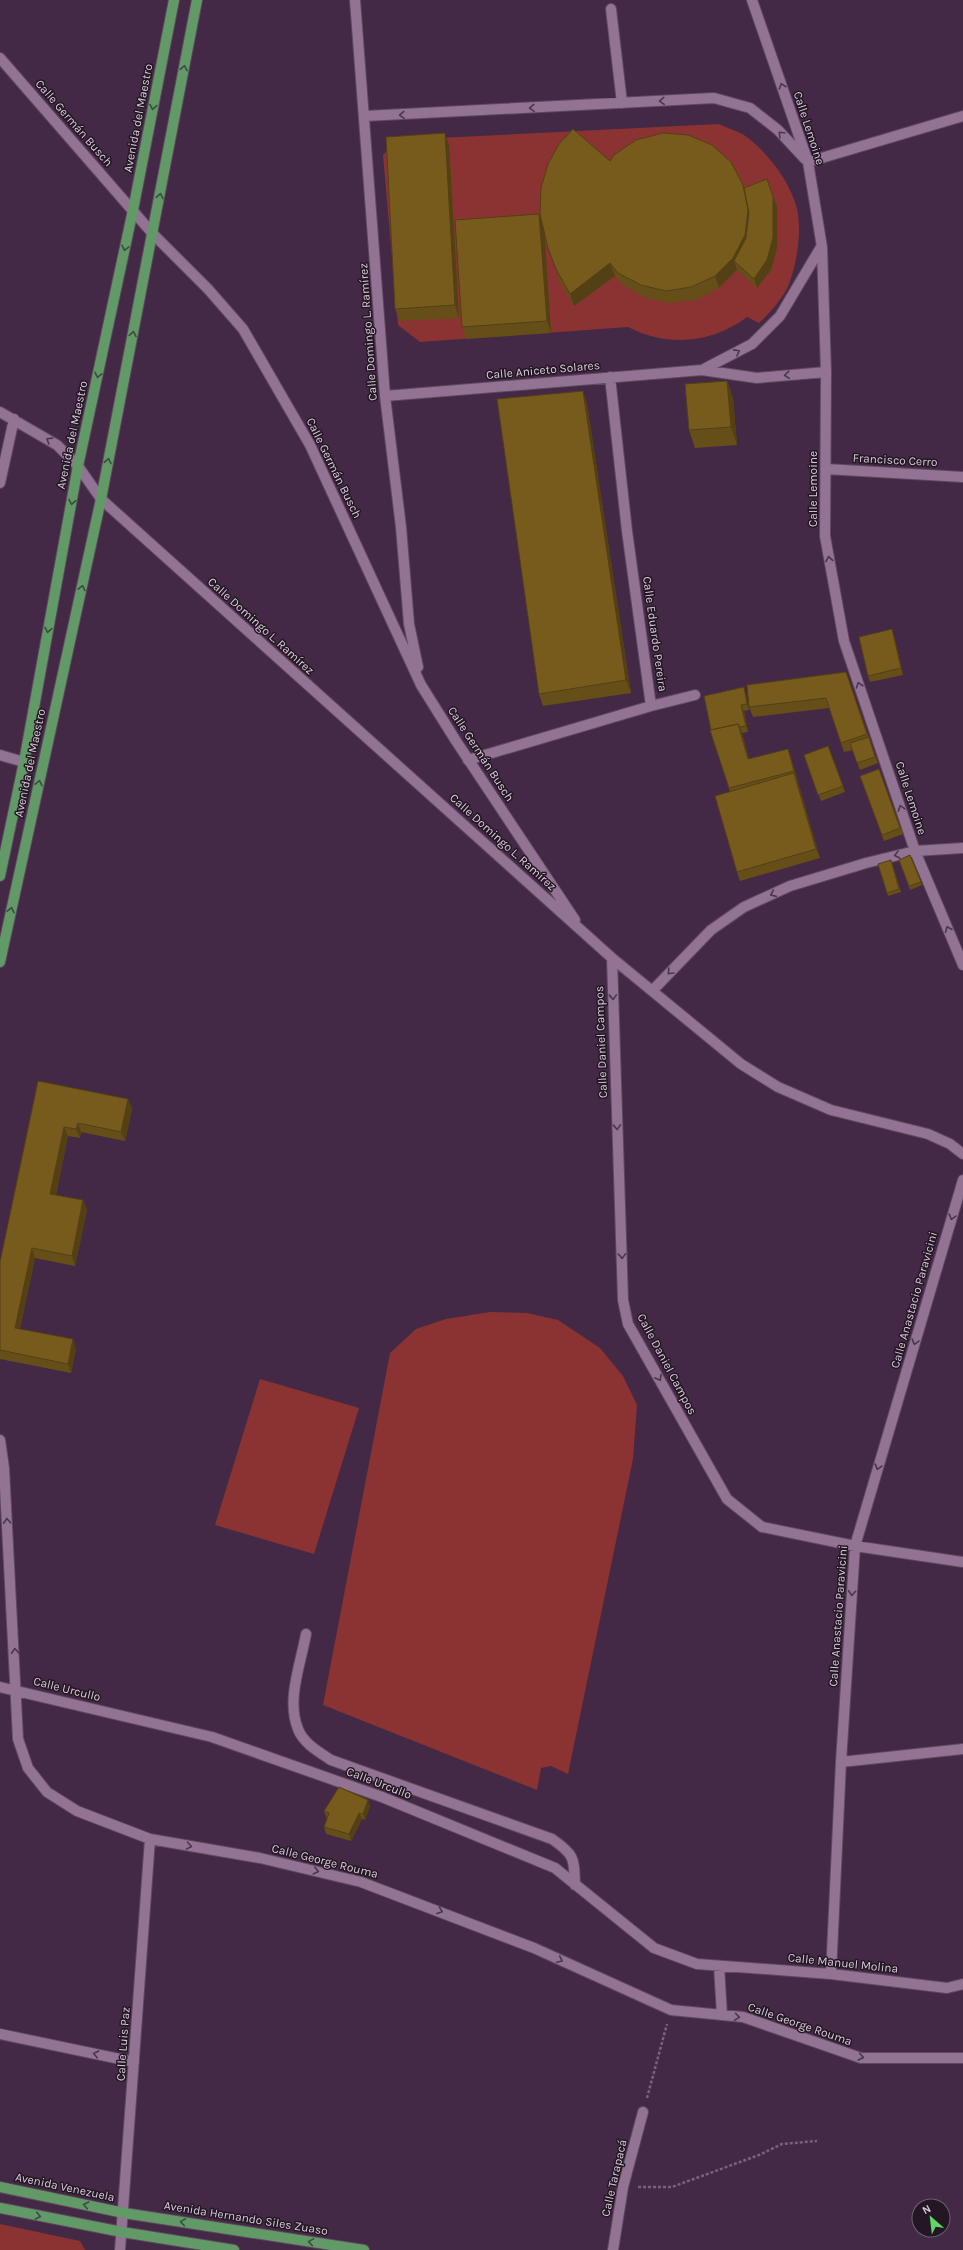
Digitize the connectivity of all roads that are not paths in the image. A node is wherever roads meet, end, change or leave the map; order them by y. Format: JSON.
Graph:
{"nodes":[{"id":1,"x":174,"y":0,"type":"edge"},
{"id":2,"x":197,"y":0,"type":"edge"},
{"id":3,"x":354,"y":0,"type":"edge"},
{"id":4,"x":752,"y":0,"type":"edge"},
{"id":5,"x":611,"y":9,"type":"dead end"},
{"id":6,"x":0,"y":58,"type":"edge"},
{"id":7,"x":622,"y":103,"type":"junction"},
{"id":8,"x":365,"y":116,"type":"junction"},
{"id":9,"x":963,"y":116,"type":"edge"},
{"id":10,"x":808,"y":162,"type":"junction"},
{"id":11,"x":133,"y":210,"type":"junction"},
{"id":12,"x":153,"y":234,"type":"junction"},
{"id":13,"x":822,"y":247,"type":"junction"},
{"id":14,"x":702,"y":370,"type":"junction"},
{"id":15,"x":826,"y":372,"type":"junction"},
{"id":16,"x":610,"y":377,"type":"junction"},
{"id":17,"x":386,"y":396,"type":"junction"},
{"id":18,"x":0,"y":412,"type":"edge"},
{"id":19,"x":14,"y":419,"type":"junction"},
{"id":20,"x":78,"y":466,"type":"junction"},
{"id":21,"x":826,"y":469,"type":"junction"},
{"id":22,"x":963,"y":477,"type":"edge"},
{"id":23,"x":0,"y":483,"type":"edge"},
{"id":24,"x":101,"y":500,"type":"junction"},
{"id":25,"x":421,"y":685,"type":"junction"},
{"id":26,"x":695,"y":695,"type":"dead end"},
{"id":27,"x":651,"y":706,"type":"junction"},
{"id":28,"x":0,"y":756,"type":"edge"},
{"id":29,"x":468,"y":760,"type":"junction"},
{"id":30,"x":24,"y":762,"type":"junction"},
{"id":31,"x":963,"y":848,"type":"edge"},
{"id":32,"x":915,"y":851,"type":"junction"},
{"id":33,"x":0,"y":876,"type":"edge"},
{"id":34,"x":583,"y":932,"type":"junction"},
{"id":35,"x":612,"y":958,"type":"junction"},
{"id":36,"x":0,"y":962,"type":"edge"},
{"id":37,"x":963,"y":965,"type":"edge"},
{"id":38,"x":652,"y":991,"type":"junction"},
{"id":39,"x":963,"y":1154,"type":"edge"},
{"id":40,"x":963,"y":1180,"type":"edge"},
{"id":41,"x":0,"y":1440,"type":"edge"},
{"id":42,"x":855,"y":1546,"type":"junction"},
{"id":43,"x":963,"y":1562,"type":"edge"},
{"id":44,"x":306,"y":1634,"type":"dead end"},
{"id":45,"x":0,"y":1687,"type":"edge"},
{"id":46,"x":17,"y":1690,"type":"junction"},
{"id":47,"x":963,"y":1749,"type":"edge"},
{"id":48,"x":841,"y":1762,"type":"junction"},
{"id":49,"x":150,"y":1839,"type":"junction"},
{"id":50,"x":575,"y":1885,"type":"junction"},
{"id":51,"x":719,"y":1966,"type":"junction"},
{"id":52,"x":831,"y":1974,"type":"junction"},
{"id":53,"x":963,"y":1984,"type":"edge"},
{"id":54,"x":722,"y":2015,"type":"junction"},
{"id":55,"x":0,"y":2034,"type":"edge"},
{"id":56,"x":963,"y":2058,"type":"edge"},
{"id":57,"x":134,"y":2062,"type":"junction"},
{"id":58,"x":644,"y":2112,"type":"road end"},
{"id":59,"x":0,"y":2187,"type":"edge"},
{"id":60,"x":0,"y":2208,"type":"edge"},
{"id":61,"x":124,"y":2213,"type":"junction"},
{"id":62,"x":122,"y":2232,"type":"junction"},
{"id":63,"x":120,"y":2250,"type":"edge"},
{"id":64,"x":234,"y":2250,"type":"edge"},
{"id":65,"x":364,"y":2250,"type":"edge"},
{"id":66,"x":613,"y":2250,"type":"edge"}],
"edges":[{"from":1,"to":11,"type":"main road","name":"Avenida del Maestro","one_way":true},
{"from":12,"to":2,"type":"main road","name":"Avenida del Maestro","one_way":true},
{"from":3,"to":8,"type":"street","name":"Calle Domingo L. Ramírez"},
{"from":10,"to":4,"type":"street","name":"Calle Lemoine","one_way":true},
{"from":5,"to":7,"type":"street"},
{"from":6,"to":11,"type":"street","name":"Calle Germán Busch"},
{"from":7,"to":8,"type":"street","one_way":true},
{"from":10,"to":7,"type":"street","one_way":true},
{"from":8,"to":17,"type":"street","name":"Calle Domingo L. Ramírez"},
{"from":9,"to":10,"type":"street"},
{"from":10,"to":13,"type":"street","name":"Calle Lemoine"},
{"from":11,"to":12,"type":"street","name":"Calle Germán Busch"},
{"from":11,"to":20,"type":"main road","name":"Avenida del Maestro","one_way":true},
{"from":24,"to":12,"type":"main road","name":"Avenida del Maestro","one_way":true},
{"from":12,"to":25,"type":"street","name":"Calle Germán Busch"},
{"from":14,"to":13,"type":"street","name":"Calle Aniceto Solares","one_way":true},
{"from":13,"to":15,"type":"street","name":"Calle Lemoine"},
{"from":15,"to":14,"type":"street","name":"Calle Aniceto Solares","one_way":true},
{"from":14,"to":16,"type":"street","name":"Calle Aniceto Solares"},
{"from":15,"to":21,"type":"street","name":"Calle Lemoine"},
{"from":16,"to":17,"type":"street","name":"Calle Aniceto Solares"},
{"from":16,"to":27,"type":"street","name":"Calle Eduardo Pereira"},
{"from":17,"to":25,"type":"street","name":"Calle Domingo L. Ramírez"},
{"from":18,"to":19,"type":"street","name":"Calle Domingo L. Ramírez"},
{"from":20,"to":19,"type":"street","name":"Calle Domingo L. Ramírez","one_way":true},
{"from":19,"to":23,"type":"street"},
{"from":20,"to":24,"type":"street","name":"Calle Domingo L. Ramírez"},
{"from":20,"to":30,"type":"main road","name":"Avenida del Maestro","one_way":true},
{"from":21,"to":22,"type":"street","name":"Francisco Cerro"},
{"from":32,"to":21,"type":"street","name":"Calle Lemoine","one_way":true},
{"from":24,"to":34,"type":"street","name":"Calle Domingo L. Ramírez"},
{"from":36,"to":24,"type":"main road","name":"Avenida del Maestro","one_way":true},
{"from":25,"to":29,"type":"street","name":"Calle Germán Busch"},
{"from":26,"to":27,"type":"street"},
{"from":27,"to":29,"type":"street","name":"Calle Eduardo Pereira"},
{"from":28,"to":30,"type":"street"},
{"from":29,"to":34,"type":"street","name":"Calle Germán Busch"},
{"from":30,"to":33,"type":"main road","name":"Avenida del Maestro"},
{"from":31,"to":32,"type":"street"},
{"from":37,"to":32,"type":"street","name":"Calle Lemoine","one_way":true},
{"from":32,"to":38,"type":"street","one_way":true},
{"from":34,"to":35,"type":"street","name":"Calle Domingo L. Ramírez"},
{"from":35,"to":38,"type":"street","name":"Calle Domingo L. Ramírez"},
{"from":35,"to":42,"type":"street","name":"Calle Daniel Campos","one_way":true},
{"from":38,"to":39,"type":"street","name":"Calle Domingo L. Ramírez"},
{"from":40,"to":42,"type":"street","name":"Calle Anastacio Paravicini","one_way":true},
{"from":46,"to":41,"type":"street","name":"Calle George Rouma","one_way":true},
{"from":42,"to":43,"type":"street","name":"Calle Daniel Campos"},
{"from":42,"to":48,"type":"street","name":"Calle Anastacio Paravicini","one_way":true},
{"from":44,"to":50,"type":"street"},
{"from":45,"to":46,"type":"street","name":"Calle Urcullo"},
{"from":46,"to":49,"type":"street","name":"Calle George Rouma"},
{"from":46,"to":50,"type":"street","name":"Calle Urcullo"},
{"from":47,"to":48,"type":"street"},
{"from":48,"to":52,"type":"street","name":"Calle Anastacio Paravicini"},
{"from":49,"to":54,"type":"street","name":"Calle George Rouma","one_way":true},
{"from":49,"to":57,"type":"street","name":"Calle Luis Paz"},
{"from":50,"to":51,"type":"street","name":"Calle Urcullo"},
{"from":51,"to":52,"type":"street","name":"Calle Manuel Molina"},
{"from":51,"to":54,"type":"street"},
{"from":52,"to":53,"type":"street","name":"Calle Manuel Molina"},
{"from":54,"to":56,"type":"street","name":"Calle George Rouma","one_way":true},
{"from":57,"to":55,"type":"street","one_way":true},
{"from":57,"to":61,"type":"street","name":"Calle Luis Paz"},
{"from":58,"to":66,"type":"street","name":"Calle Tarapacá"},
{"from":61,"to":59,"type":"main road","name":"Avenida Venezuela","one_way":true},
{"from":60,"to":62,"type":"main road","one_way":true},
{"from":61,"to":62,"type":"street","name":"Calle Luis Paz"},
{"from":65,"to":61,"type":"main road","name":"Avenida Hernando Siles Zuaso","one_way":true},
{"from":62,"to":63,"type":"street","name":"Calle Luis Paz"},
{"from":62,"to":64,"type":"main road"}]}
